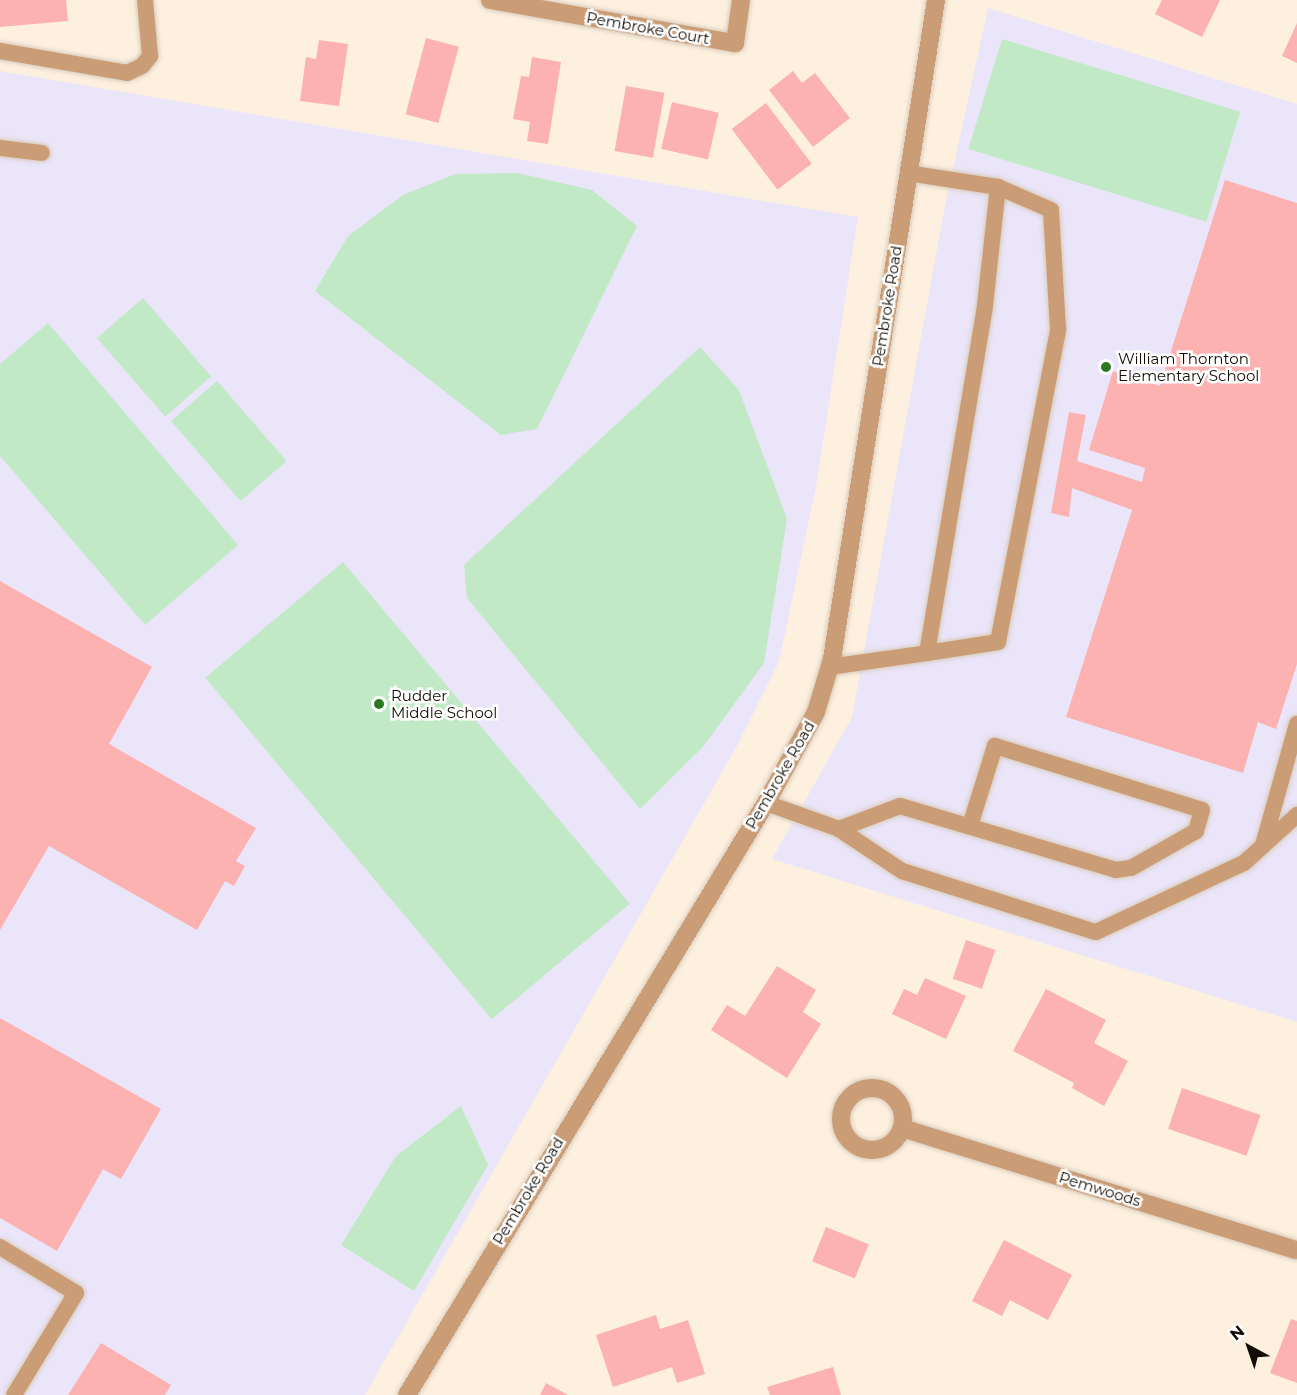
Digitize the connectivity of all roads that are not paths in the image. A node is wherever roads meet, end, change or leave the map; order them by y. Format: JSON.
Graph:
{"nodes":[{"id":1,"x":145,"y":0,"type":"edge"},
{"id":2,"x":490,"y":0,"type":"edge"},
{"id":3,"x":741,"y":0,"type":"edge"},
{"id":4,"x":936,"y":0,"type":"edge"},
{"id":5,"x":0,"y":51,"type":"edge"},
{"id":6,"x":0,"y":148,"type":"edge"},
{"id":7,"x":42,"y":153,"type":"dead end"},
{"id":8,"x":908,"y":173,"type":"junction"},
{"id":9,"x":998,"y":187,"type":"junction"},
{"id":10,"x":927,"y":653,"type":"junction"},
{"id":11,"x":829,"y":668,"type":"junction"},
{"id":12,"x":1297,"y":724,"type":"edge"},
{"id":13,"x":766,"y":803,"type":"junction"},
{"id":14,"x":1297,"y":815,"type":"edge"},
{"id":15,"x":970,"y":826,"type":"junction"},
{"id":16,"x":839,"y":829,"type":"junction"},
{"id":17,"x":1263,"y":846,"type":"junction"},
{"id":18,"x":902,"y":1128,"type":"dead end"},
{"id":19,"x":0,"y":1247,"type":"edge"},
{"id":20,"x":1297,"y":1250,"type":"edge"},
{"id":21,"x":14,"y":1395,"type":"edge"},
{"id":22,"x":407,"y":1395,"type":"edge"}],
"edges":[{"from":1,"to":5,"type":"lane"},
{"from":2,"to":3,"type":"street","name":"Pembroke Court"},
{"from":4,"to":8,"type":"street","name":"Pembroke Road"},
{"from":6,"to":7,"type":"lane"},
{"from":8,"to":9,"type":"lane"},
{"from":8,"to":11,"type":"street","name":"Pembroke Road"},
{"from":9,"to":10,"type":"lane"},
{"from":9,"to":10,"type":"lane"},
{"from":10,"to":11,"type":"lane"},
{"from":11,"to":13,"type":"street","name":"Pembroke Road"},
{"from":12,"to":17,"type":"lane"},
{"from":13,"to":16,"type":"lane"},
{"from":13,"to":22,"type":"street","name":"Pembroke Road"},
{"from":14,"to":17,"type":"lane"},
{"from":15,"to":15,"type":"lane"},
{"from":15,"to":16,"type":"lane"},
{"from":16,"to":17,"type":"lane"},
{"from":18,"to":20,"type":"street","name":"Pemwoods"},
{"from":19,"to":21,"type":"lane"}]}
